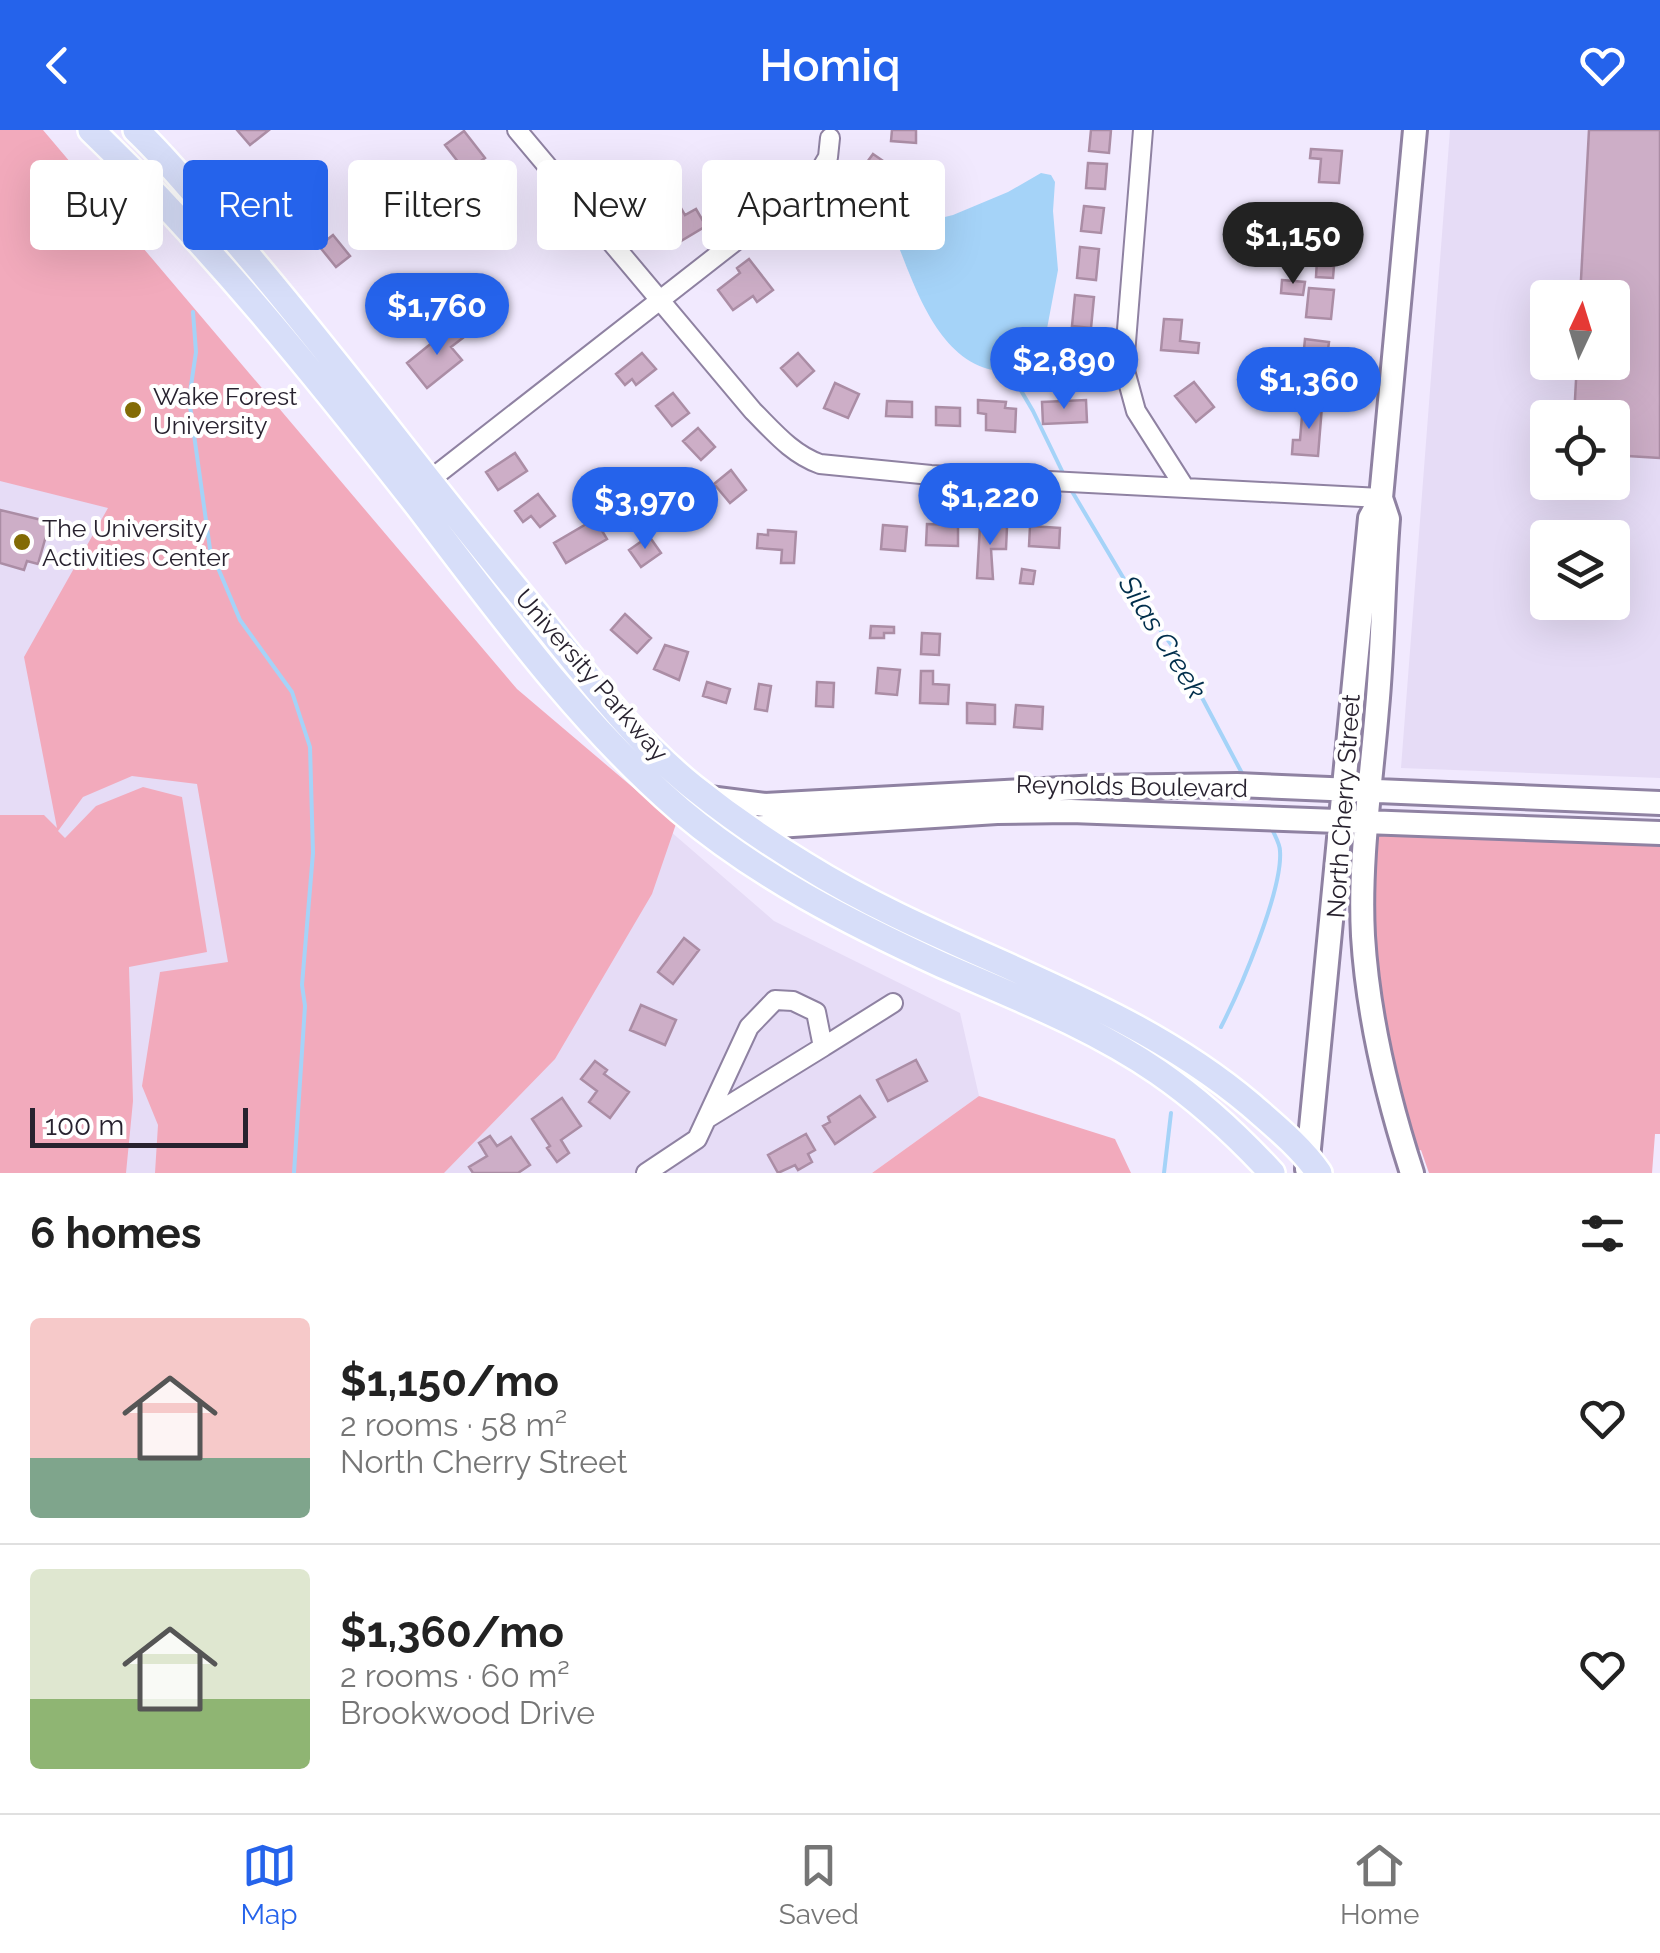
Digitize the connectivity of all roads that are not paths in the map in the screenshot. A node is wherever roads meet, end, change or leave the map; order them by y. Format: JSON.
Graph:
{"nodes":[{"id":1,"x":92,"y":130,"type":"edge"},
{"id":2,"x":517,"y":130,"type":"edge"},
{"id":3,"x":1143,"y":130,"type":"edge"},
{"id":4,"x":1415,"y":130,"type":"edge"},
{"id":5,"x":149,"y":134,"type":"edge"},
{"id":6,"x":830,"y":138,"type":"dead end"},
{"id":7,"x":660,"y":300,"type":"junction"},
{"id":8,"x":1185,"y":488,"type":"junction"},
{"id":9,"x":418,"y":489,"type":"junction"},
{"id":10,"x":1381,"y":498,"type":"junction"},
{"id":11,"x":626,"y":759,"type":"junction"},
{"id":12,"x":1343,"y":789,"type":"junction"},
{"id":13,"x":1370,"y":790,"type":"junction"},
{"id":14,"x":710,"y":798,"type":"junction"},
{"id":15,"x":1660,"y":803,"type":"edge"},
{"id":16,"x":1340,"y":818,"type":"junction"},
{"id":17,"x":1367,"y":820,"type":"junction"},
{"id":18,"x":749,"y":827,"type":"junction"},
{"id":19,"x":1660,"y":833,"type":"edge"},
{"id":20,"x":893,"y":1003,"type":"dead end"},
{"id":21,"x":823,"y":1047,"type":"junction"},
{"id":22,"x":708,"y":1118,"type":"junction"},
{"id":23,"x":1311,"y":1168,"type":"edge"},
{"id":24,"x":646,"y":1173,"type":"edge"},
{"id":25,"x":1272,"y":1173,"type":"edge"},
{"id":26,"x":1412,"y":1173,"type":"edge"}],
"edges":[{"from":1,"to":9,"type":"main road","name":"University Parkway"},
{"from":2,"to":7,"type":"street"},
{"from":3,"to":8,"type":"street"},
{"from":4,"to":10,"type":"main road","name":"North Cherry Street"},
{"from":5,"to":9,"type":"main road","name":"University Parkway"},
{"from":6,"to":7,"type":"street"},
{"from":7,"to":8,"type":"street"},
{"from":7,"to":9,"type":"street"},
{"from":8,"to":10,"type":"street"},
{"from":9,"to":11,"type":"main road","name":"University Parkway"},
{"from":9,"to":14,"type":"main road","name":"University Parkway"},
{"from":10,"to":12,"type":"main road","name":"North Cherry Street"},
{"from":10,"to":13,"type":"main road","name":"North Cherry Street"},
{"from":11,"to":18,"type":"main road","name":"Reynolds Boulevard"},
{"from":11,"to":25,"type":"main road","name":"University Parkway"},
{"from":12,"to":13,"type":"main road","name":"Reynolds Boulevard"},
{"from":12,"to":14,"type":"main road","name":"Reynolds Boulevard"},
{"from":12,"to":16,"type":"main road","name":"North Cherry Street"},
{"from":13,"to":15,"type":"main road","name":"Reynolds Boulevard"},
{"from":13,"to":17,"type":"main road","name":"North Cherry Street"},
{"from":14,"to":18,"type":"main road","name":"University Parkway"},
{"from":16,"to":17,"type":"main road","name":"Reynolds Boulevard"},
{"from":16,"to":18,"type":"main road","name":"Reynolds Boulevard"},
{"from":16,"to":23,"type":"main road","name":"North Cherry Street"},
{"from":17,"to":19,"type":"main road","name":"Reynolds Boulevard"},
{"from":17,"to":26,"type":"main road","name":"North Cherry Street"},
{"from":18,"to":23,"type":"main road","name":"University Parkway"},
{"from":20,"to":21,"type":"street"},
{"from":21,"to":22,"type":"street"},
{"from":21,"to":22,"type":"street"},
{"from":22,"to":24,"type":"street"}]}
